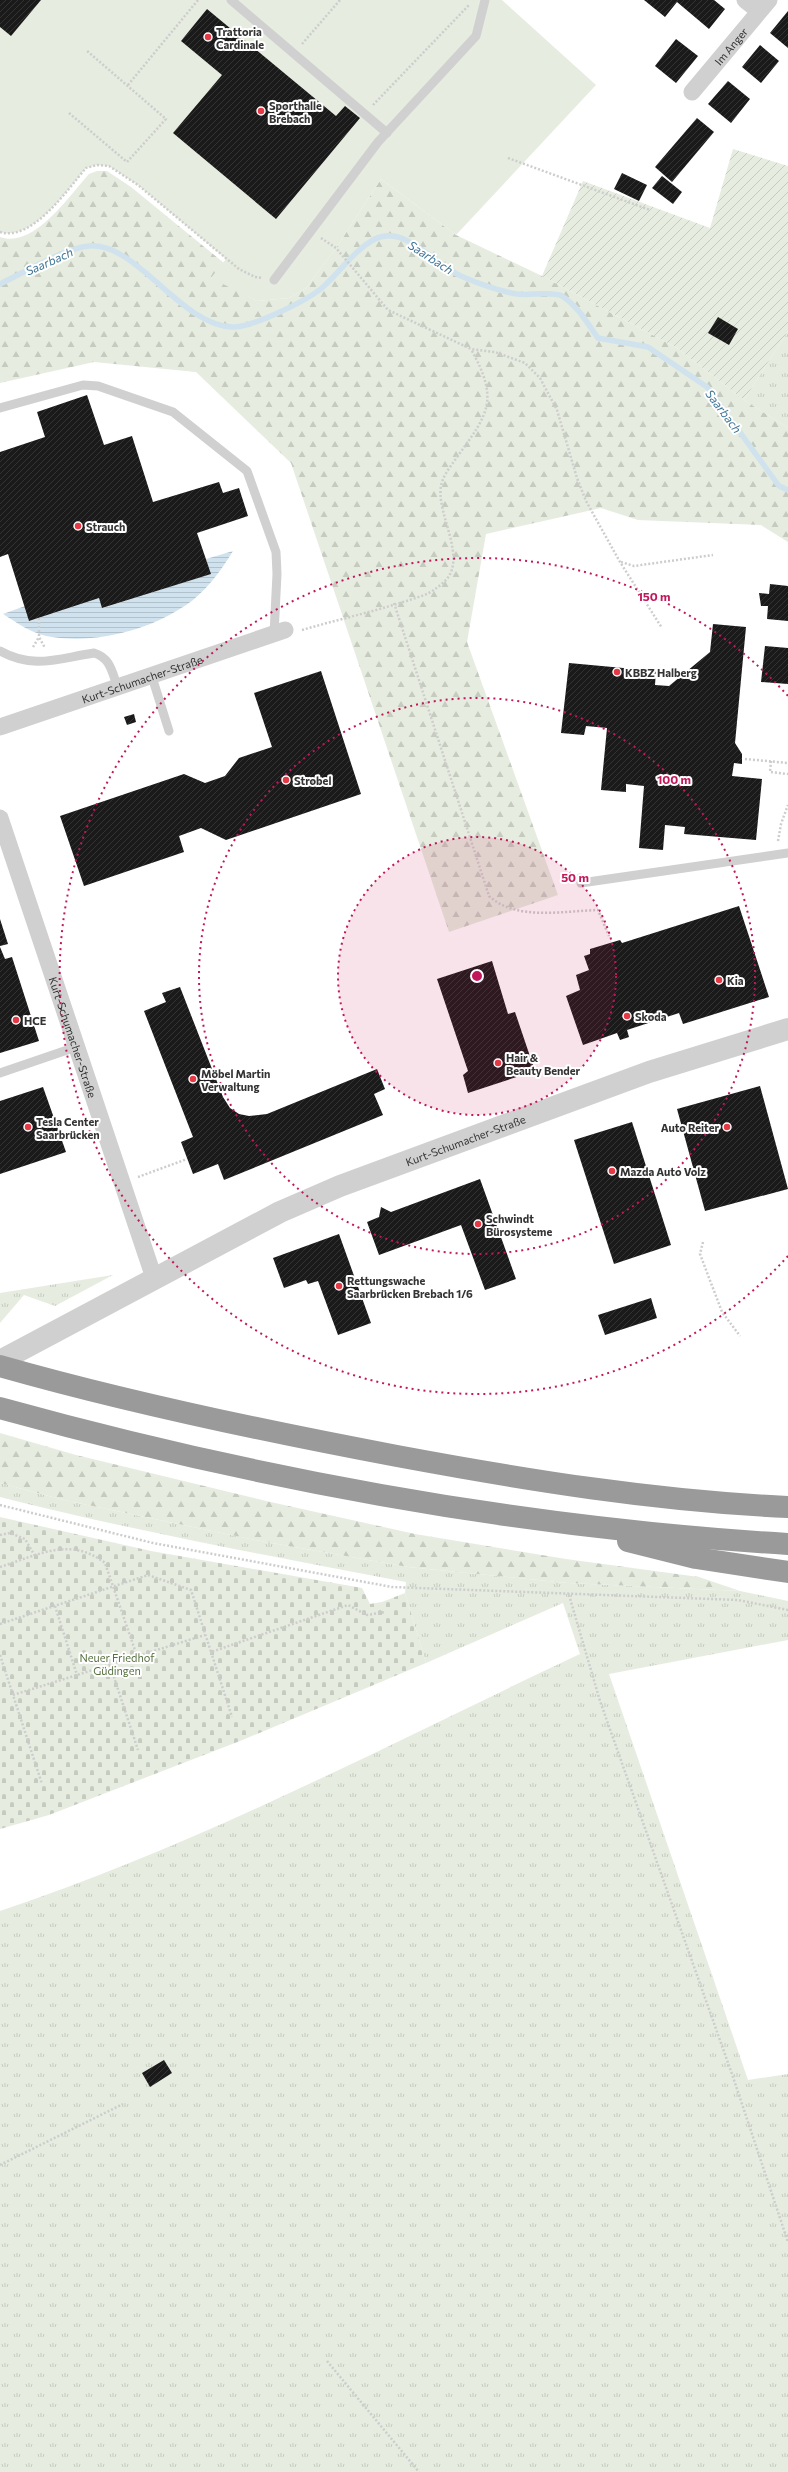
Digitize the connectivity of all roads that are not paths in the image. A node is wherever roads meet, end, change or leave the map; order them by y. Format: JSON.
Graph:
{"nodes":[{"id":1,"x":230,"y":0,"type":"edge"},
{"id":2,"x":486,"y":0,"type":"edge"},
{"id":3,"x":746,"y":0,"type":"edge"},
{"id":4,"x":764,"y":6,"type":"edge"},
{"id":5,"x":692,"y":92,"type":"dead end"},
{"id":6,"x":387,"y":133,"type":"junction"},
{"id":7,"x":274,"y":280,"type":"road end"},
{"id":8,"x":0,"y":408,"type":"edge"},
{"id":9,"x":279,"y":632,"type":"joint"},
{"id":10,"x":0,"y":650,"type":"edge"},
{"id":11,"x":152,"y":677,"type":"junction"},
{"id":12,"x":118,"y":688,"type":"junction"},
{"id":13,"x":0,"y":727,"type":"edge"},
{"id":14,"x":169,"y":731,"type":"dead end"},
{"id":15,"x":0,"y":818,"type":"edge"},
{"id":16,"x":788,"y":853,"type":"edge"},
{"id":17,"x":580,"y":878,"type":"dead end"},
{"id":18,"x":788,"y":1029,"type":"edge"},
{"id":19,"x":76,"y":1047,"type":"junction"},
{"id":20,"x":0,"y":1074,"type":"edge"},
{"id":21,"x":154,"y":1278,"type":"junction"},
{"id":22,"x":0,"y":1361,"type":"edge"},
{"id":23,"x":0,"y":1366,"type":"edge"},
{"id":24,"x":0,"y":1408,"type":"edge"},
{"id":25,"x":788,"y":1501,"type":"edge"},
{"id":26,"x":746,"y":1505,"type":"junction"},
{"id":27,"x":788,"y":1507,"type":"edge"},
{"id":28,"x":555,"y":1523,"type":"junction"},
{"id":29,"x":788,"y":1544,"type":"edge"},
{"id":30,"x":788,"y":1572,"type":"edge"}],
"edges":[{"from":1,"to":6,"type":"lane"},
{"from":2,"to":6,"type":"lane"},
{"from":3,"to":4,"type":"street"},
{"from":4,"to":5,"type":"street","name":"Im Anger"},
{"from":6,"to":7,"type":"lane"},
{"from":8,"to":9,"type":"lane"},
{"from":9,"to":11,"type":"street","name":"Kurt-Schumacher-Straße"},
{"from":10,"to":12,"type":"lane"},
{"from":11,"to":12,"type":"street","name":"Kurt-Schumacher-Straße"},
{"from":11,"to":14,"type":"lane"},
{"from":12,"to":13,"type":"street","name":"Kurt-Schumacher-Straße"},
{"from":15,"to":19,"type":"street","name":"Kurt-Schumacher-Straße"},
{"from":16,"to":17,"type":"lane"},
{"from":18,"to":21,"type":"street","name":"Kurt-Schumacher-Straße"},
{"from":19,"to":20,"type":"lane"},
{"from":19,"to":21,"type":"street","name":"Kurt-Schumacher-Straße"},
{"from":21,"to":22,"type":"street","name":"Kurt-Schumacher-Straße"},
{"from":23,"to":26,"type":"highway"},
{"from":24,"to":28,"type":"highway"},
{"from":25,"to":26,"type":"highway"},
{"from":26,"to":27,"type":"highway"},
{"from":28,"to":29,"type":"highway"},
{"from":28,"to":30,"type":"highway"}]}
